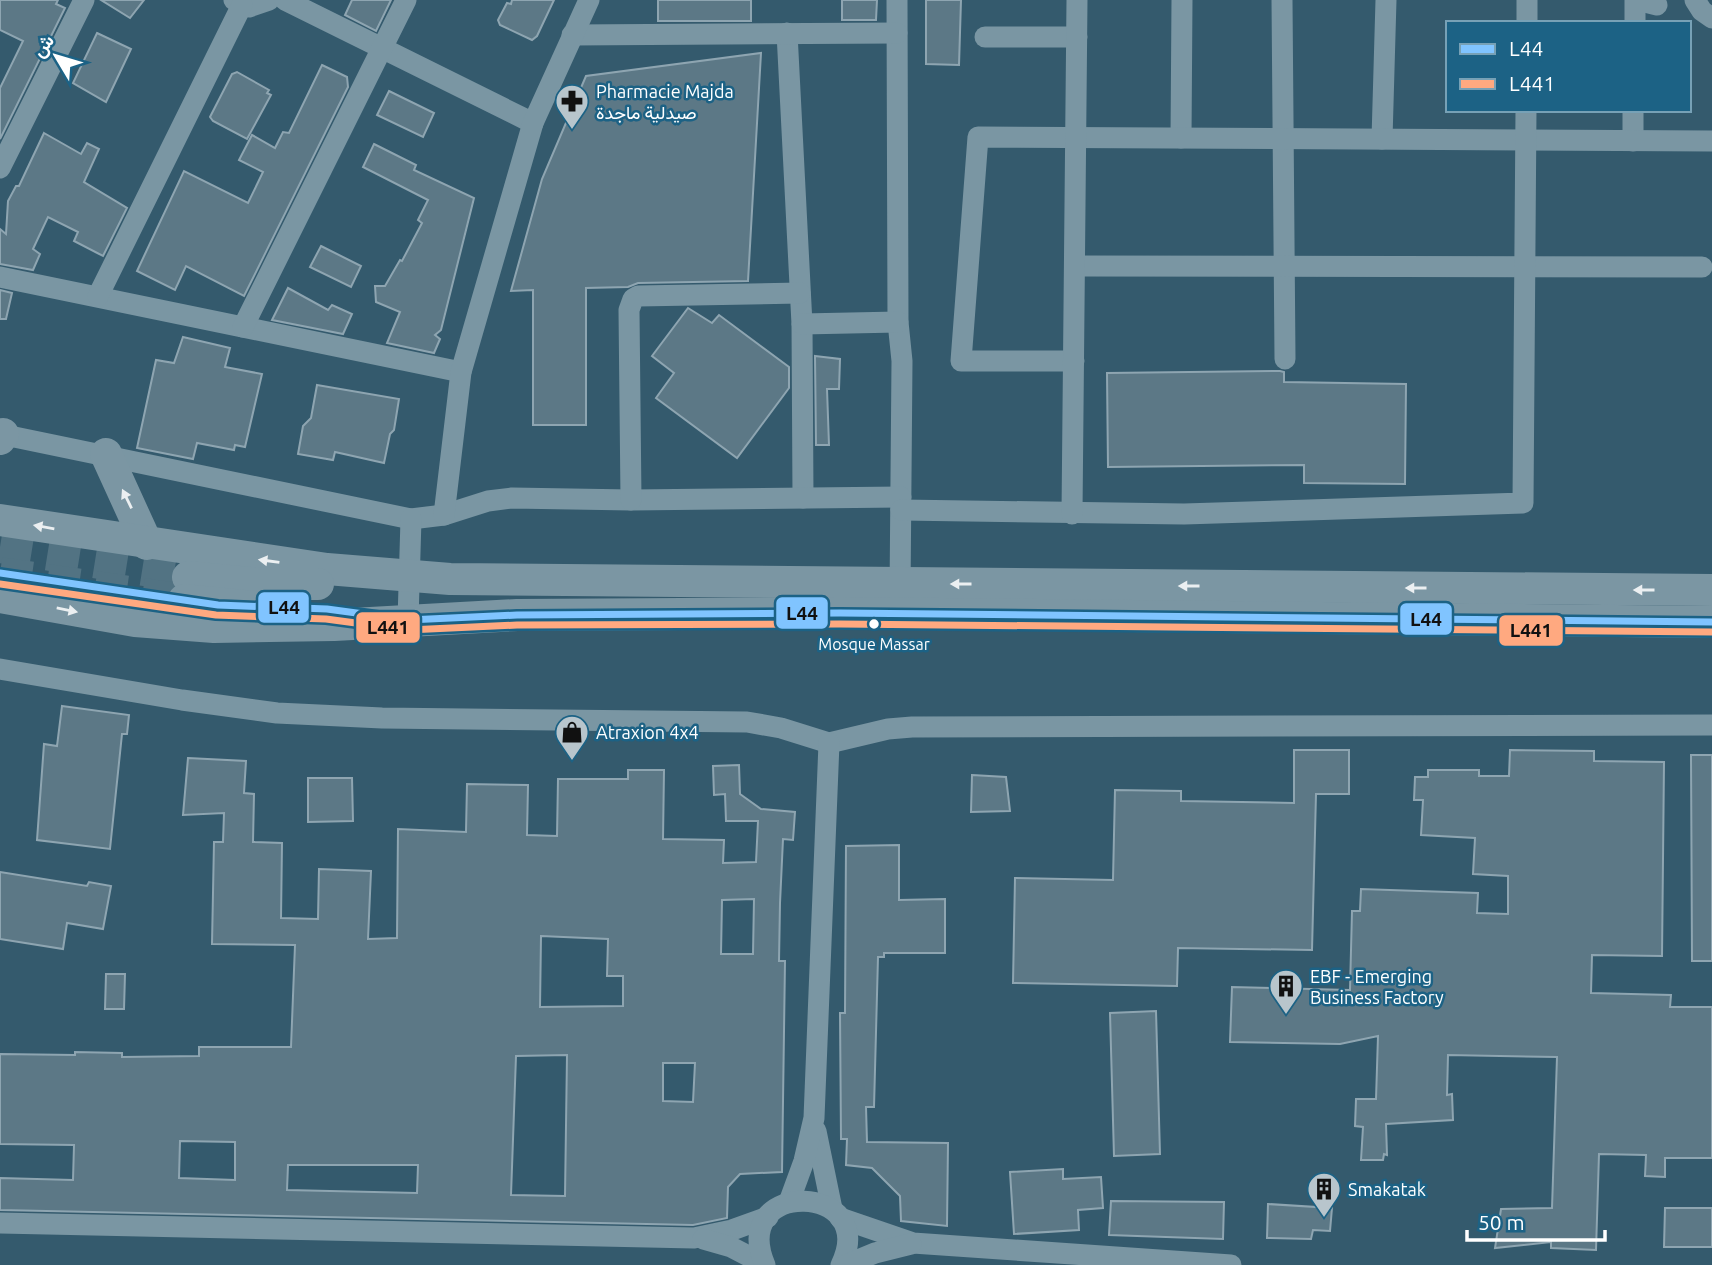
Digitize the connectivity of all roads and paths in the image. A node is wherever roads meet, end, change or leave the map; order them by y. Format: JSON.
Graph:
{"nodes":[{"id":1,"x":84,"y":0,"type":"edge"},
{"id":2,"x":269,"y":0,"type":"edge"},
{"id":3,"x":285,"y":0,"type":"edge"},
{"id":4,"x":406,"y":0,"type":"edge"},
{"id":5,"x":589,"y":0,"type":"edge"},
{"id":6,"x":897,"y":0,"type":"edge"},
{"id":7,"x":1077,"y":0,"type":"edge"},
{"id":8,"x":1182,"y":0,"type":"edge"},
{"id":9,"x":1282,"y":0,"type":"edge"},
{"id":10,"x":1386,"y":0,"type":"edge"},
{"id":11,"x":1527,"y":0,"type":"edge"},
{"id":12,"x":1695,"y":0,"type":"edge"},
{"id":13,"x":1643,"y":2,"type":"edge"},
{"id":14,"x":238,"y":3,"type":"edge"},
{"id":15,"x":1712,"y":18,"type":"edge"},
{"id":16,"x":1527,"y":21,"type":"edge"},
{"id":17,"x":1636,"y":21,"type":"edge"},
{"id":18,"x":787,"y":33,"type":"junction"},
{"id":19,"x":897,"y":33,"type":"junction"},
{"id":20,"x":572,"y":35,"type":"junction"},
{"id":21,"x":985,"y":37,"type":"dead end"},
{"id":22,"x":1077,"y":37,"type":"junction"},
{"id":23,"x":381,"y":48,"type":"junction"},
{"id":24,"x":1526,"y":112,"type":"edge"},
{"id":25,"x":1633,"y":112,"type":"edge"},
{"id":26,"x":533,"y":123,"type":"junction"},
{"id":27,"x":1076,"y":137,"type":"junction"},
{"id":28,"x":1181,"y":138,"type":"junction"},
{"id":29,"x":1283,"y":139,"type":"junction"},
{"id":30,"x":1382,"y":139,"type":"junction"},
{"id":31,"x":1526,"y":140,"type":"junction"},
{"id":32,"x":1633,"y":141,"type":"junction"},
{"id":33,"x":1712,"y":141,"type":"edge"},
{"id":34,"x":0,"y":168,"type":"edge"},
{"id":35,"x":1075,"y":266,"type":"junction"},
{"id":36,"x":1284,"y":267,"type":"junction"},
{"id":37,"x":1525,"y":267,"type":"junction"},
{"id":38,"x":1702,"y":267,"type":"dead end"},
{"id":39,"x":0,"y":277,"type":"edge"},
{"id":40,"x":800,"y":293,"type":"junction"},
{"id":41,"x":98,"y":296,"type":"junction"},
{"id":42,"x":898,"y":323,"type":"junction"},
{"id":43,"x":802,"y":324,"type":"junction"},
{"id":44,"x":243,"y":327,"type":"junction"},
{"id":45,"x":1285,"y":359,"type":"dead end"},
{"id":46,"x":1074,"y":360,"type":"junction"},
{"id":47,"x":461,"y":372,"type":"junction"},
{"id":48,"x":1,"y":436,"type":"edge"},
{"id":49,"x":106,"y":454,"type":"junction"},
{"id":50,"x":803,"y":498,"type":"junction"},
{"id":51,"x":631,"y":500,"type":"junction"},
{"id":52,"x":901,"y":503,"type":"junction"},
{"id":53,"x":1072,"y":514,"type":"junction"},
{"id":54,"x":444,"y":515,"type":"junction"},
{"id":55,"x":411,"y":519,"type":"junction"},
{"id":56,"x":0,"y":520,"type":"edge"},
{"id":57,"x":147,"y":544,"type":"junction"},
{"id":58,"x":410,"y":576,"type":"junction"},
{"id":59,"x":1712,"y":590,"type":"edge"},
{"id":60,"x":0,"y":597,"type":"edge"},
{"id":61,"x":900,"y":599,"type":"junction"},
{"id":62,"x":408,"y":620,"type":"junction"},
{"id":63,"x":1712,"y":622,"type":"edge"},
{"id":64,"x":0,"y":669,"type":"edge"},
{"id":65,"x":1712,"y":725,"type":"edge"},
{"id":66,"x":829,"y":743,"type":"junction"},
{"id":67,"x":814,"y":1118,"type":"junction"},
{"id":68,"x":789,"y":1202,"type":"junction"},
{"id":69,"x":836,"y":1214,"type":"junction"},
{"id":70,"x":768,"y":1217,"type":"junction"},
{"id":71,"x":0,"y":1223,"type":"edge"},
{"id":72,"x":694,"y":1238,"type":"junction"},
{"id":73,"x":913,"y":1243,"type":"junction"},
{"id":74,"x":764,"y":1265,"type":"edge"},
{"id":75,"x":844,"y":1265,"type":"edge"},
{"id":76,"x":1231,"y":1265,"type":"edge"}],
"edges":[{"from":1,"to":34,"type":"street"},
{"from":2,"to":14,"type":"street"},
{"from":3,"to":23,"type":"street"},
{"from":4,"to":23,"type":"street"},
{"from":5,"to":20,"type":"street"},
{"from":6,"to":19,"type":"street"},
{"from":7,"to":22,"type":"street"},
{"from":8,"to":28,"type":"street"},
{"from":9,"to":29,"type":"street"},
{"from":10,"to":30,"type":"street"},
{"from":11,"to":16,"type":"street"},
{"from":12,"to":15,"type":"street"},
{"from":13,"to":17,"type":"street"},
{"from":14,"to":41,"type":"street"},
{"from":18,"to":19,"type":"street"},
{"from":18,"to":20,"type":"street"},
{"from":18,"to":40,"type":"street"},
{"from":19,"to":42,"type":"street"},
{"from":20,"to":26,"type":"street"},
{"from":21,"to":22,"type":"street"},
{"from":22,"to":27,"type":"street"},
{"from":23,"to":26,"type":"street"},
{"from":23,"to":44,"type":"street"},
{"from":24,"to":31,"type":"street"},
{"from":25,"to":32,"type":"street"},
{"from":26,"to":47,"type":"street"},
{"from":27,"to":28,"type":"street"},
{"from":27,"to":35,"type":"street"},
{"from":27,"to":46,"type":"street"},
{"from":28,"to":29,"type":"street"},
{"from":29,"to":30,"type":"street"},
{"from":29,"to":36,"type":"street"},
{"from":30,"to":31,"type":"street"},
{"from":31,"to":32,"type":"street"},
{"from":31,"to":37,"type":"street"},
{"from":32,"to":33,"type":"street"},
{"from":35,"to":36,"type":"street"},
{"from":35,"to":46,"type":"street"},
{"from":36,"to":37,"type":"street"},
{"from":36,"to":45,"type":"street"},
{"from":37,"to":38,"type":"street"},
{"from":37,"to":53,"type":"street"},
{"from":39,"to":41,"type":"street"},
{"from":40,"to":43,"type":"street"},
{"from":40,"to":51,"type":"street"},
{"from":41,"to":44,"type":"street"},
{"from":42,"to":43,"type":"street"},
{"from":42,"to":52,"type":"street"},
{"from":43,"to":50,"type":"street"},
{"from":44,"to":47,"type":"street"},
{"from":46,"to":53,"type":"street"},
{"from":47,"to":54,"type":"street"},
{"from":48,"to":49,"type":"street"},
{"from":49,"to":55,"type":"street"},
{"from":57,"to":49,"type":"highway","one_way":true},
{"from":50,"to":51,"type":"street"},
{"from":50,"to":52,"type":"street"},
{"from":51,"to":54,"type":"street"},
{"from":52,"to":53,"type":"street"},
{"from":52,"to":61,"type":"street"},
{"from":54,"to":55,"type":"street"},
{"from":55,"to":58,"type":"street"},
{"from":57,"to":56,"type":"highway","one_way":true},
{"from":58,"to":57,"type":"highway","one_way":true},
{"from":58,"to":61,"type":"highway"},
{"from":58,"to":62,"type":"street"},
{"from":58,"to":62,"type":"highway"},
{"from":59,"to":61,"type":"highway","one_way":true},
{"from":60,"to":62,"type":"highway","one_way":true},
{"from":61,"to":62,"type":"highway"},
{"from":61,"to":63,"type":"highway"},
{"from":64,"to":66,"type":"street"},
{"from":65,"to":66,"type":"street"},
{"from":66,"to":67,"type":"street"},
{"from":67,"to":68,"type":"street"},
{"from":67,"to":69,"type":"street"},
{"from":68,"to":69,"type":"street"},
{"from":68,"to":70,"type":"street"},
{"from":69,"to":73,"type":"street"},
{"from":69,"to":75,"type":"street"},
{"from":70,"to":72,"type":"street"},
{"from":70,"to":74,"type":"street"},
{"from":71,"to":72,"type":"street"},
{"from":72,"to":74,"type":"street"},
{"from":73,"to":75,"type":"street"},
{"from":73,"to":76,"type":"street"}]}
